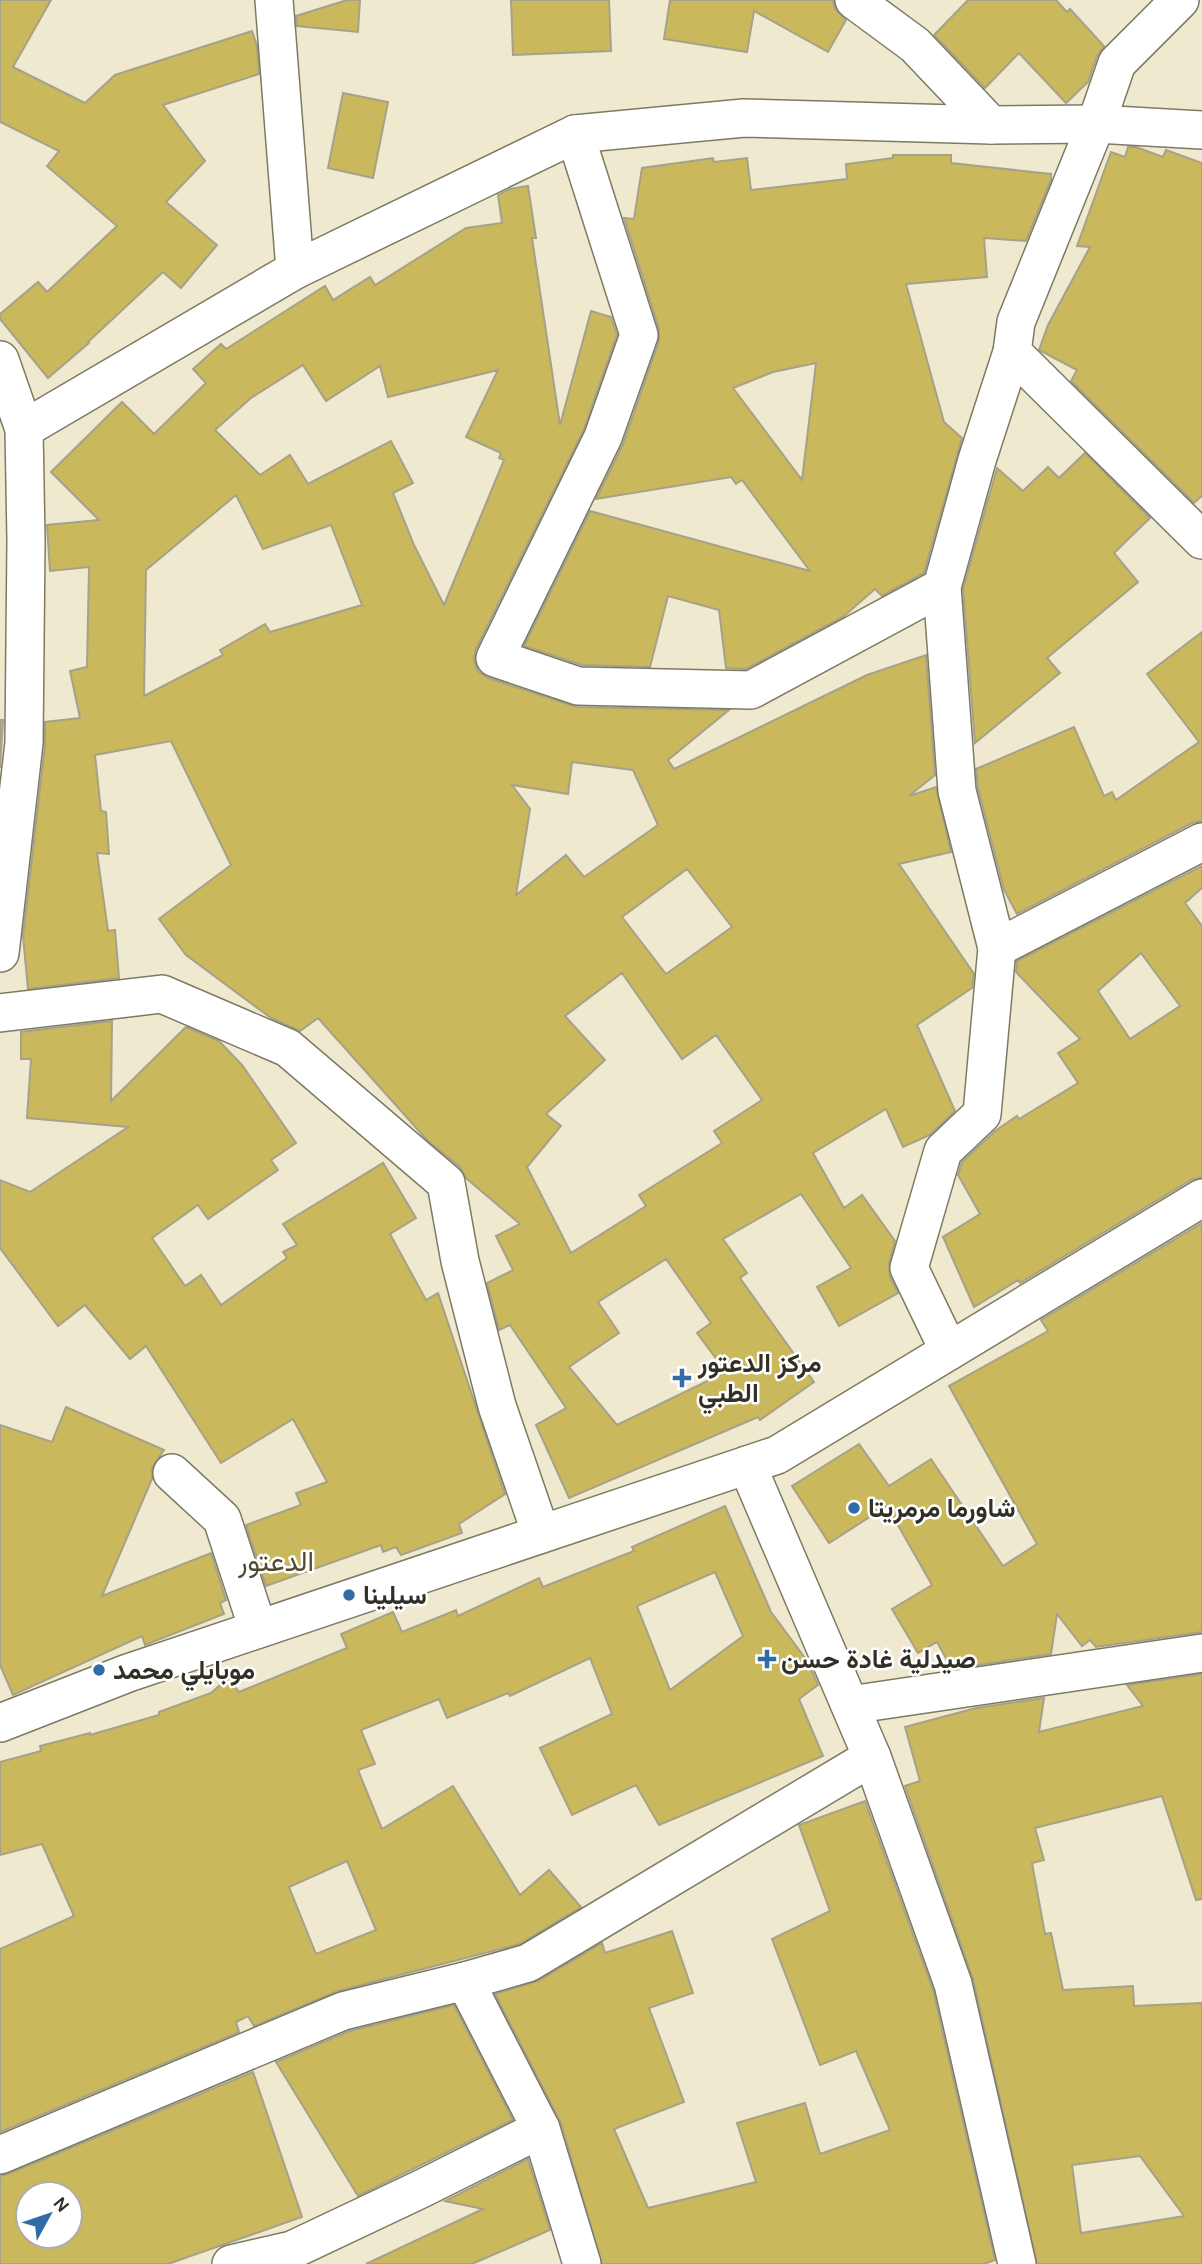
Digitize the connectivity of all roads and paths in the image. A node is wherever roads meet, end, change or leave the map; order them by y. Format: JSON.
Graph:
{"nodes":[{"id":1,"x":274,"y":0,"type":"edge"},
{"id":2,"x":854,"y":0,"type":"edge"},
{"id":3,"x":1180,"y":0,"type":"edge"},
{"id":4,"x":1096,"y":124,"type":"junction"},
{"id":5,"x":991,"y":125,"type":"junction"},
{"id":6,"x":1202,"y":130,"type":"edge"},
{"id":7,"x":575,"y":134,"type":"junction"},
{"id":8,"x":295,"y":270,"type":"junction"},
{"id":9,"x":1012,"y":352,"type":"junction"},
{"id":10,"x":0,"y":360,"type":"edge"},
{"id":11,"x":24,"y":429,"type":"junction"},
{"id":12,"x":1202,"y":540,"type":"edge"},
{"id":13,"x":942,"y":587,"type":"junction"},
{"id":14,"x":1202,"y":842,"type":"edge"},
{"id":15,"x":998,"y":948,"type":"junction"},
{"id":16,"x":0,"y":953,"type":"edge"},
{"id":17,"x":0,"y":1013,"type":"edge"},
{"id":18,"x":1202,"y":1198,"type":"edge"},
{"id":19,"x":949,"y":1350,"type":"junction"},
{"id":20,"x":747,"y":1465,"type":"junction"},
{"id":21,"x":172,"y":1473,"type":"dead end"},
{"id":22,"x":541,"y":1534,"type":"junction"},
{"id":23,"x":258,"y":1629,"type":"junction"},
{"id":24,"x":1202,"y":1653,"type":"edge"},
{"id":25,"x":850,"y":1705,"type":"junction"},
{"id":26,"x":0,"y":1723,"type":"edge"},
{"id":27,"x":873,"y":1757,"type":"junction"},
{"id":28,"x":465,"y":1981,"type":"junction"},
{"id":29,"x":541,"y":2129,"type":"junction"},
{"id":30,"x":0,"y":2155,"type":"edge"},
{"id":31,"x":231,"y":2264,"type":"edge"},
{"id":32,"x":582,"y":2264,"type":"edge"},
{"id":33,"x":1017,"y":2264,"type":"edge"}],
"edges":[{"from":1,"to":8,"type":"street"},
{"from":2,"to":5,"type":"street"},
{"from":3,"to":4,"type":"street"},
{"from":4,"to":5,"type":"street"},
{"from":4,"to":6,"type":"street"},
{"from":4,"to":9,"type":"street"},
{"from":5,"to":7,"type":"street"},
{"from":7,"to":8,"type":"street"},
{"from":7,"to":13,"type":"street"},
{"from":8,"to":11,"type":"street"},
{"from":9,"to":12,"type":"street"},
{"from":9,"to":13,"type":"street"},
{"from":10,"to":11,"type":"street"},
{"from":11,"to":16,"type":"street"},
{"from":13,"to":15,"type":"street"},
{"from":14,"to":15,"type":"street"},
{"from":15,"to":19,"type":"street"},
{"from":17,"to":22,"type":"street"},
{"from":18,"to":19,"type":"street"},
{"from":19,"to":20,"type":"street"},
{"from":20,"to":22,"type":"street"},
{"from":20,"to":25,"type":"street"},
{"from":21,"to":23,"type":"street"},
{"from":22,"to":23,"type":"street"},
{"from":23,"to":26,"type":"street"},
{"from":24,"to":25,"type":"street"},
{"from":25,"to":27,"type":"street"},
{"from":27,"to":28,"type":"street"},
{"from":27,"to":33,"type":"street"},
{"from":28,"to":29,"type":"street"},
{"from":28,"to":30,"type":"street"},
{"from":29,"to":31,"type":"street"},
{"from":29,"to":32,"type":"street"}]}
